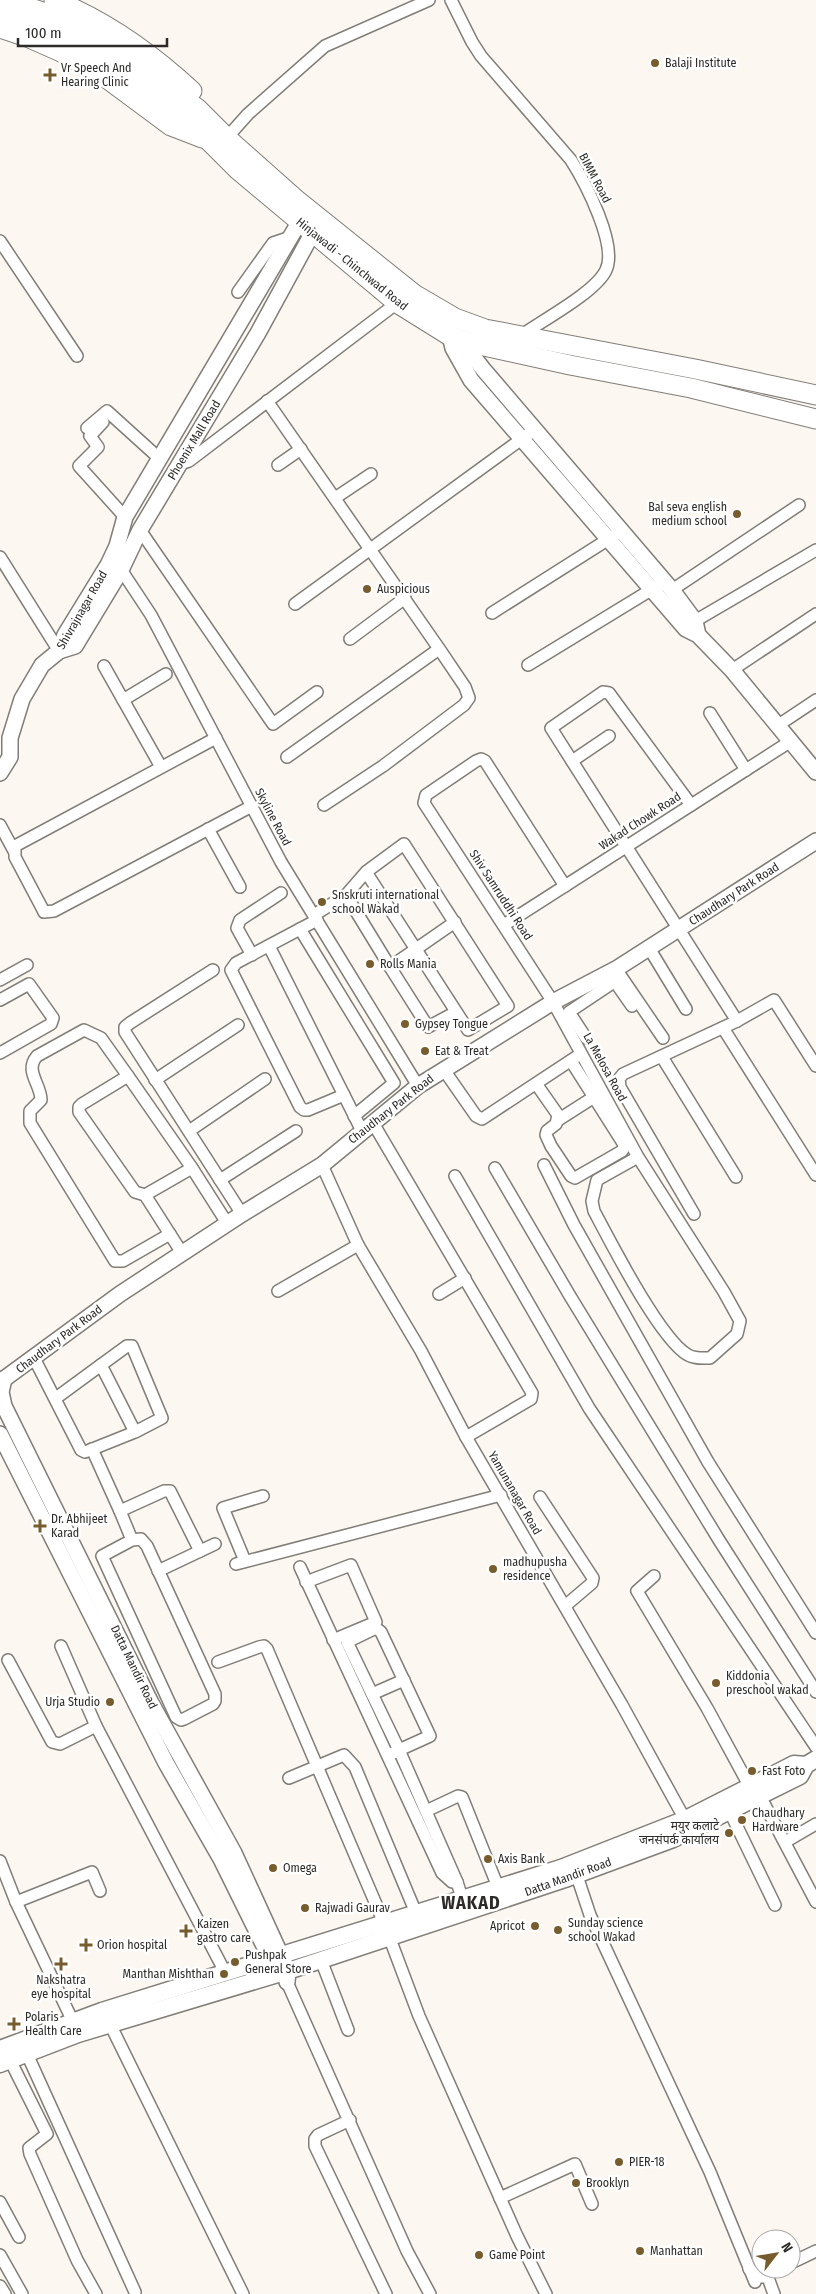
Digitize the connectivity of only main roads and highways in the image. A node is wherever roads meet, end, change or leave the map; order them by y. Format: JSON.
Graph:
{"nodes":[{"id":1,"x":6,"y":0,"type":"edge"},
{"id":2,"x":54,"y":0,"type":"edge"},
{"id":3,"x":0,"y":14,"type":"edge"},
{"id":4,"x":0,"y":28,"type":"edge"},
{"id":5,"x":216,"y":138,"type":"junction"},
{"id":6,"x":308,"y":225,"type":"junction"},
{"id":7,"x":816,"y":395,"type":"edge"},
{"id":8,"x":816,"y":418,"type":"edge"},
{"id":9,"x":811,"y":1762,"type":"edge"},
{"id":10,"x":755,"y":1791,"type":"junction"},
{"id":11,"x":688,"y":1826,"type":"junction"},
{"id":12,"x":574,"y":1869,"type":"junction"},
{"id":13,"x":386,"y":1931,"type":"junction"},
{"id":14,"x":106,"y":2017,"type":"junction"},
{"id":15,"x":76,"y":2028,"type":"junction"},
{"id":16,"x":3,"y":2058,"type":"edge"}],
"edges":[{"from":1,"to":5,"type":"main road","name":"Hinjawadi - Chinchwad Road"},
{"from":2,"to":5,"type":"main road"},
{"from":3,"to":5,"type":"main road","name":"Hinjawadi - Chinchwad Road"},
{"from":4,"to":5,"type":"main road"},
{"from":5,"to":6,"type":"main road","name":"Hinjawadi - Chinchwad Road"},
{"from":6,"to":7,"type":"main road","name":"Hinjawadi - Chinchwad Road"},
{"from":6,"to":8,"type":"main road","name":"Hinjawadi - Chinchwad Road"},
{"from":9,"to":10,"type":"main road","name":"Datta Mandir Road"},
{"from":10,"to":11,"type":"main road","name":"Datta Mandir Road"},
{"from":10,"to":11,"type":"main road","name":"Datta Mandir Road"},
{"from":11,"to":12,"type":"main road","name":"Datta Mandir Road"},
{"from":12,"to":13,"type":"main road","name":"Datta Mandir Road"},
{"from":12,"to":13,"type":"main road","name":"Datta Mandir Road"},
{"from":13,"to":14,"type":"main road","name":"Datta Mandir Road"},
{"from":13,"to":14,"type":"main road","name":"Datta Mandir Road"},
{"from":14,"to":15,"type":"main road","name":"Datta Mandir Road"},
{"from":15,"to":16,"type":"main road","name":"Datta Mandir Road"},
{"from":15,"to":16,"type":"main road","name":"Datta Mandir Road"}]}
